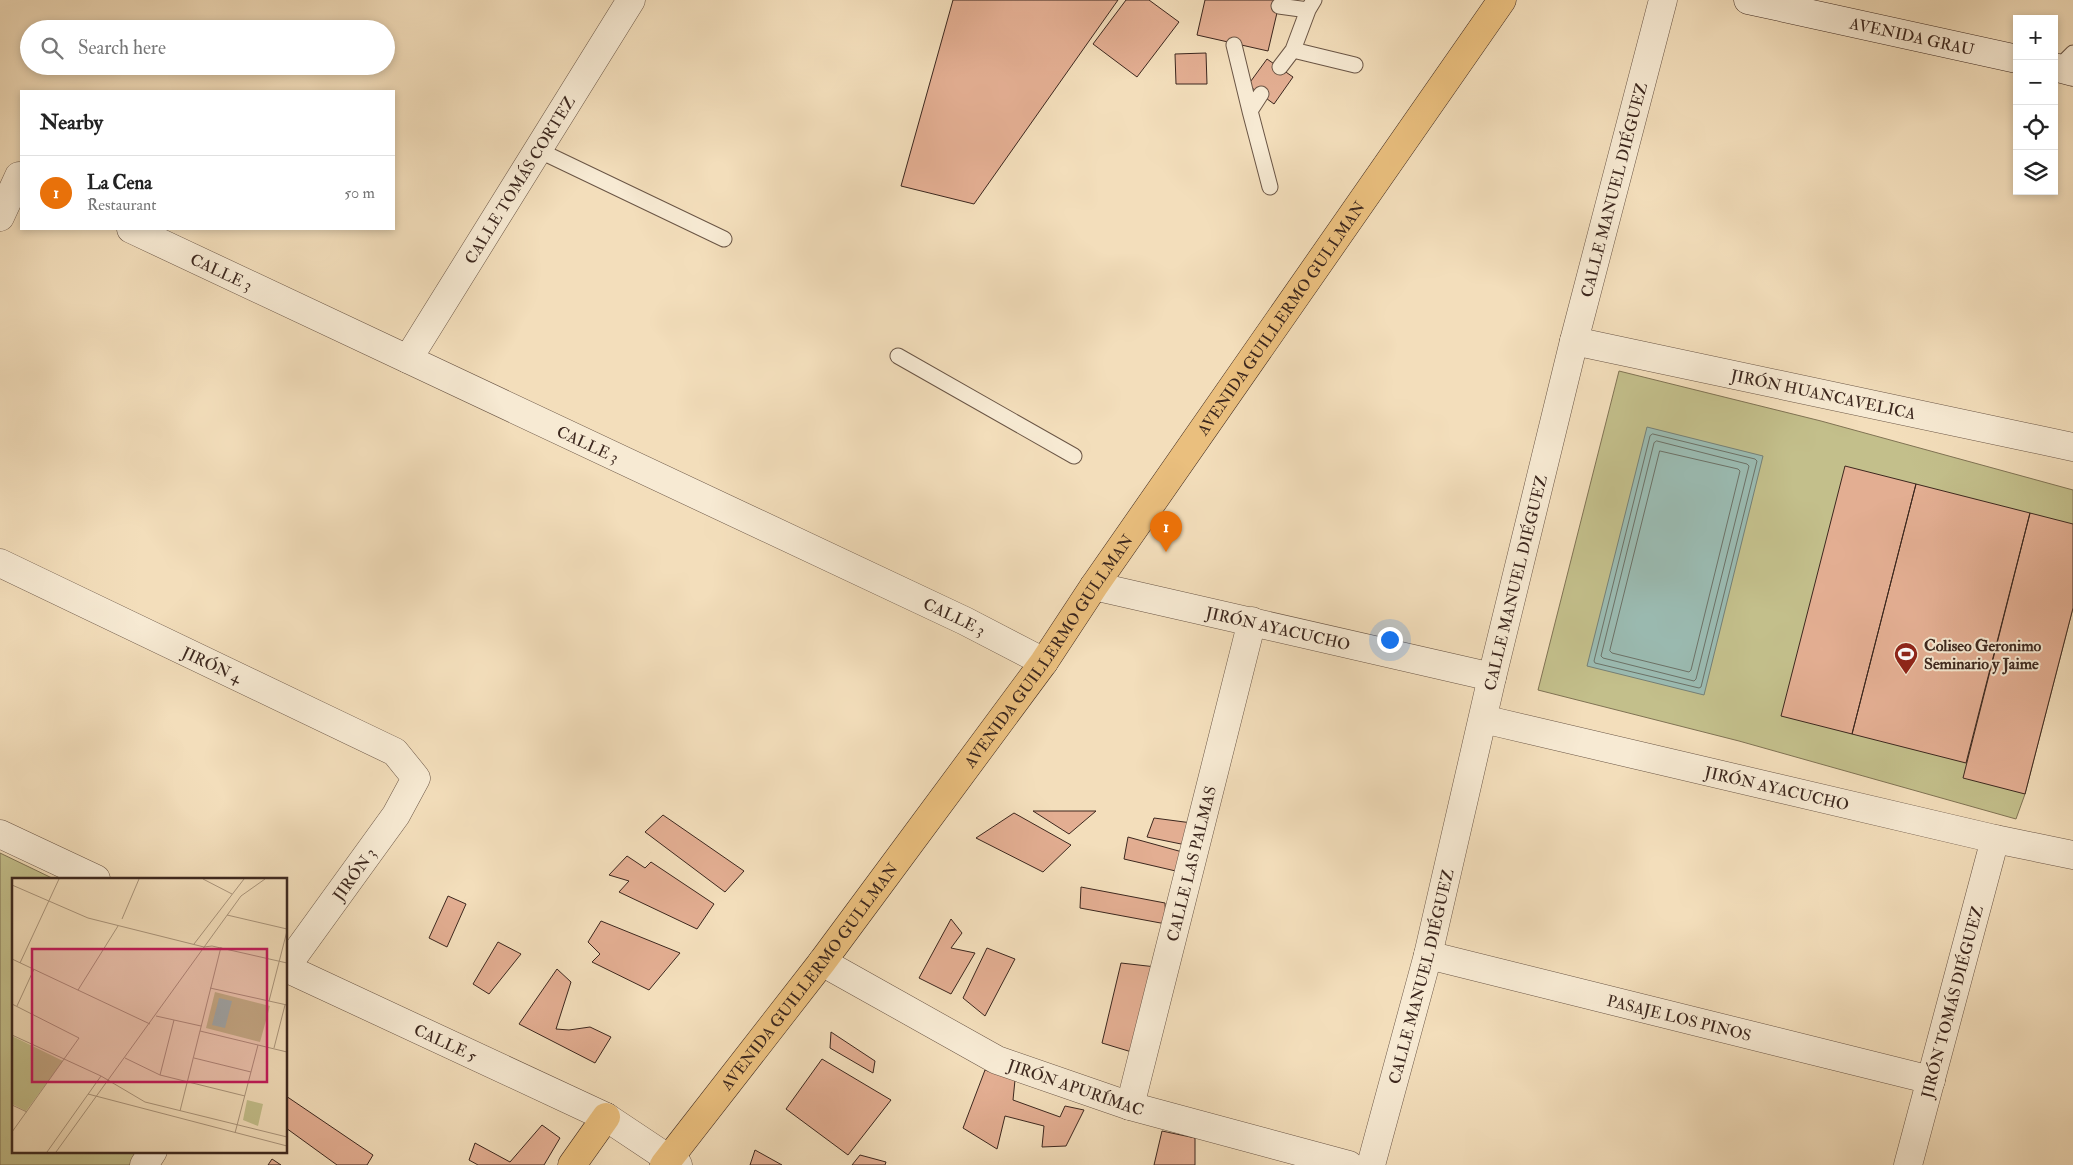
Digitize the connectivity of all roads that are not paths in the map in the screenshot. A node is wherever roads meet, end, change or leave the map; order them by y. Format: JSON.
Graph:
{"nodes":[{"id":1,"x":631,"y":0,"type":"edge"},
{"id":2,"x":1502,"y":0,"type":"edge"},
{"id":3,"x":1662,"y":0,"type":"edge"},
{"id":4,"x":1748,"y":0,"type":"edge"},
{"id":5,"x":1311,"y":5,"type":"edge"},
{"id":6,"x":1279,"y":6,"type":"dead end"},
{"id":7,"x":1234,"y":45,"type":"dead end"},
{"id":8,"x":1293,"y":50,"type":"junction"},
{"id":9,"x":2013,"y":58,"type":"edge"},
{"id":10,"x":1355,"y":65,"type":"dead end"},
{"id":11,"x":1280,"y":67,"type":"dead end"},
{"id":12,"x":1262,"y":94,"type":"dead end"},
{"id":13,"x":1250,"y":111,"type":"junction"},
{"id":14,"x":538,"y":150,"type":"junction"},
{"id":15,"x":13,"y":174,"type":"edge"},
{"id":16,"x":1270,"y":187,"type":"dead end"},
{"id":17,"x":0,"y":217,"type":"edge"},
{"id":18,"x":133,"y":230,"type":"edge"},
{"id":19,"x":724,"y":239,"type":"dead end"},
{"id":20,"x":1574,"y":341,"type":"junction"},
{"id":21,"x":898,"y":356,"type":"dead end"},
{"id":22,"x":408,"y":359,"type":"junction"},
{"id":23,"x":2073,"y":447,"type":"edge"},
{"id":24,"x":1074,"y":456,"type":"dead end"},
{"id":25,"x":0,"y":563,"type":"edge"},
{"id":26,"x":1094,"y":586,"type":"junction"},
{"id":27,"x":1252,"y":622,"type":"junction"},
{"id":28,"x":1044,"y":662,"type":"junction"},
{"id":29,"x":1492,"y":677,"type":"junction"},
{"id":30,"x":1483,"y":719,"type":"junction"},
{"id":31,"x":416,"y":778,"type":"joint"},
{"id":32,"x":0,"y":834,"type":"edge"},
{"id":33,"x":1995,"y":839,"type":"junction"},
{"id":34,"x":2073,"y":855,"type":"edge"},
{"id":35,"x":94,"y":878,"type":"edge"},
{"id":36,"x":1428,"y":955,"type":"junction"},
{"id":37,"x":822,"y":962,"type":"junction"},
{"id":38,"x":288,"y":964,"type":"edge"},
{"id":39,"x":288,"y":968,"type":"edge"},
{"id":40,"x":1931,"y":1080,"type":"junction"},
{"id":41,"x":1130,"y":1106,"type":"junction"},
{"id":42,"x":606,"y":1117,"type":"junction"},
{"id":43,"x":152,"y":1152,"type":"edge"},
{"id":44,"x":670,"y":1163,"type":"edge"},
{"id":45,"x":144,"y":1165,"type":"edge"},
{"id":46,"x":572,"y":1165,"type":"edge"},
{"id":47,"x":1349,"y":1165,"type":"edge"},
{"id":48,"x":1371,"y":1165,"type":"edge"},
{"id":49,"x":1908,"y":1165,"type":"edge"}],
"edges":[{"from":1,"to":14,"type":"street","name":"CALLE TOMÁS CORTEZ"},
{"from":2,"to":26,"type":"main road","name":"AVENIDA GUILLERMO GULLMAN"},
{"from":3,"to":20,"type":"street","name":"CALLE MANUEL DIÉGUEZ"},
{"from":4,"to":9,"type":"street","name":"AVENIDA GRAU"},
{"from":5,"to":6,"type":"lane"},
{"from":5,"to":8,"type":"lane"},
{"from":7,"to":13,"type":"lane"},
{"from":8,"to":10,"type":"lane"},
{"from":8,"to":11,"type":"lane"},
{"from":12,"to":13,"type":"lane"},
{"from":13,"to":16,"type":"lane"},
{"from":14,"to":19,"type":"lane"},
{"from":14,"to":22,"type":"street","name":"CALLE TOMÁS CORTEZ"},
{"from":15,"to":17,"type":"street"},
{"from":18,"to":22,"type":"street","name":"CALLE 3"},
{"from":20,"to":23,"type":"street","name":"JIRÓN HUANCAVELICA"},
{"from":20,"to":29,"type":"street","name":"CALLE MANUEL DIÉGUEZ"},
{"from":21,"to":24,"type":"lane"},
{"from":22,"to":28,"type":"street","name":"CALLE 3"},
{"from":25,"to":31,"type":"street","name":"JIRÓN 4"},
{"from":26,"to":27,"type":"street","name":"JIRÓN AYACUCHO"},
{"from":26,"to":28,"type":"main road","name":"AVENIDA GUILLERMO GULLMAN"},
{"from":27,"to":29,"type":"street","name":"JIRÓN AYACUCHO"},
{"from":27,"to":41,"type":"street","name":"CALLE LAS PALMAS"},
{"from":28,"to":37,"type":"main road","name":"AVENIDA GUILLERMO GULLMAN"},
{"from":29,"to":30,"type":"street","name":"CALLE MANUEL DIÉGUEZ"},
{"from":30,"to":33,"type":"street","name":"JIRÓN AYACUCHO"},
{"from":30,"to":36,"type":"street","name":"CALLE MANUEL DIÉGUEZ"},
{"from":31,"to":38,"type":"street","name":"JIRÓN 3"},
{"from":32,"to":35,"type":"street"},
{"from":33,"to":34,"type":"street","name":"JIRÓN AYACUCHO"},
{"from":33,"to":40,"type":"street","name":"JIRÓN TOMÁS DIÉGUEZ"},
{"from":36,"to":40,"type":"street","name":"PASAJE LOS PINOS"},
{"from":36,"to":48,"type":"street","name":"CALLE MANUEL DIÉGUEZ"},
{"from":37,"to":41,"type":"street","name":"JIRÓN APURÍMAC"},
{"from":37,"to":44,"type":"main road","name":"AVENIDA GUILLERMO GULLMAN"},
{"from":39,"to":42,"type":"street","name":"CALLE 5"},
{"from":40,"to":49,"type":"street","name":"JIRÓN TOMÁS DIÉGUEZ"},
{"from":41,"to":47,"type":"street","name":"JIRÓN APURÍMAC"},
{"from":42,"to":44,"type":"street","name":"CALLE 5"},
{"from":42,"to":46,"type":"main road"},
{"from":43,"to":45,"type":"street"}]}
